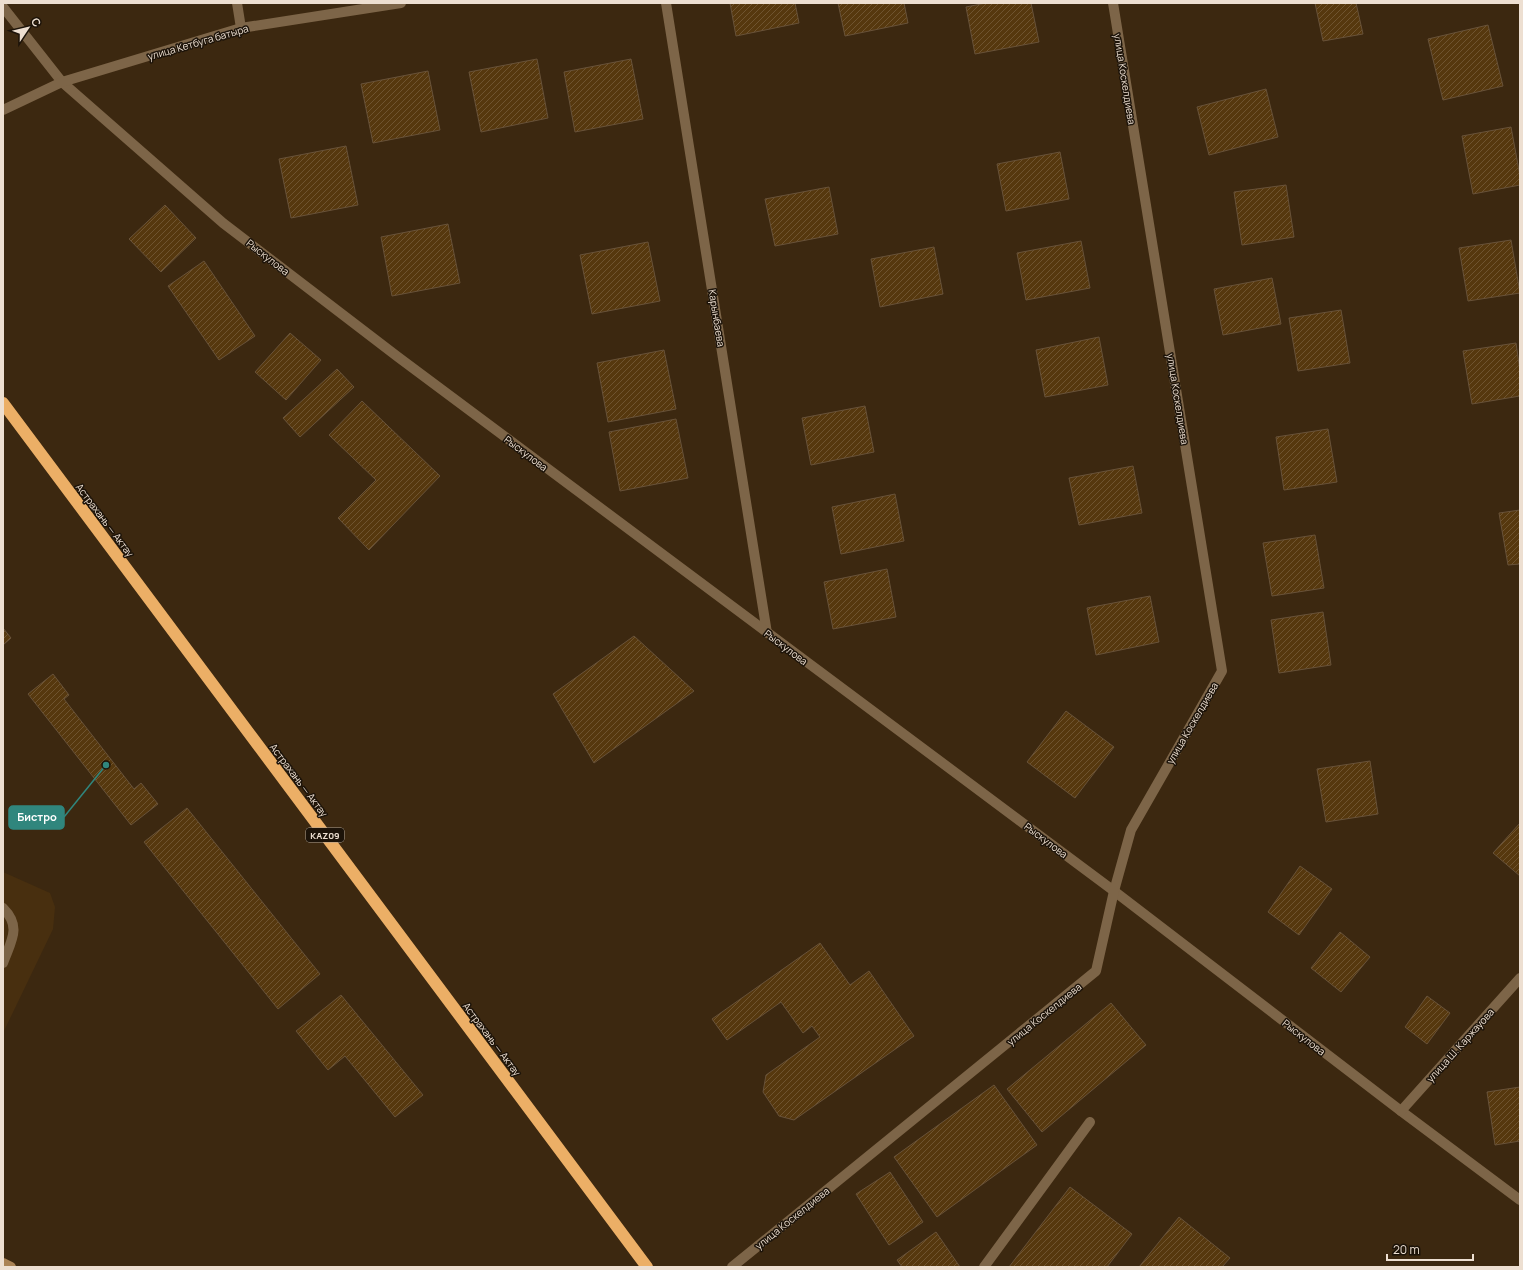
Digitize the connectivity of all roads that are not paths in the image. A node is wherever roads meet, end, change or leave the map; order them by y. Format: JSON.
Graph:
{"nodes":[{"id":1,"x":236,"y":3,"type":"edge"},
{"id":2,"x":401,"y":3,"type":"edge"},
{"id":3,"x":666,"y":3,"type":"edge"},
{"id":4,"x":1113,"y":3,"type":"edge"},
{"id":5,"x":3,"y":7,"type":"edge"},
{"id":6,"x":241,"y":28,"type":"junction"},
{"id":7,"x":62,"y":82,"type":"junction"},
{"id":8,"x":3,"y":110,"type":"edge"},
{"id":9,"x":3,"y":403,"type":"edge"},
{"id":10,"x":767,"y":633,"type":"junction"},
{"id":11,"x":1114,"y":891,"type":"junction"},
{"id":12,"x":3,"y":908,"type":"edge"},
{"id":13,"x":3,"y":963,"type":"edge"},
{"id":14,"x":1520,"y":978,"type":"edge"},
{"id":15,"x":1401,"y":1111,"type":"junction"},
{"id":16,"x":1090,"y":1122,"type":"dead end"},
{"id":17,"x":1520,"y":1200,"type":"edge"},
{"id":18,"x":3,"y":1263,"type":"edge"},
{"id":19,"x":11,"y":1267,"type":"edge"},
{"id":20,"x":647,"y":1267,"type":"edge"},
{"id":21,"x":732,"y":1267,"type":"edge"},
{"id":22,"x":984,"y":1267,"type":"edge"}],
"edges":[{"from":1,"to":6,"type":"street"},
{"from":2,"to":6,"type":"street","name":"улица Кетбуга батыра"},
{"from":3,"to":10,"type":"street","name":"Карынбаева"},
{"from":4,"to":11,"type":"street","name":"улица Коскелдиева"},
{"from":5,"to":7,"type":"street","name":"Рыскулова"},
{"from":6,"to":7,"type":"street","name":"улица Кетбуга батыра"},
{"from":7,"to":8,"type":"street","name":"улица Кетбуга батыра"},
{"from":7,"to":10,"type":"street","name":"Рыскулова"},
{"from":9,"to":20,"type":"highway","name":"Астрахань — Актау","number":"KAZ09"},
{"from":10,"to":11,"type":"street","name":"Рыскулова"},
{"from":11,"to":15,"type":"street","name":"Рыскулова"},
{"from":11,"to":21,"type":"street","name":"улица Коскелдиева"},
{"from":12,"to":13,"type":"street"},
{"from":14,"to":15,"type":"street","name":"улица Ш. Каржауова"},
{"from":15,"to":17,"type":"street","name":"Рыскулова"},
{"from":16,"to":22,"type":"street"},
{"from":18,"to":19,"type":"street"}]}
